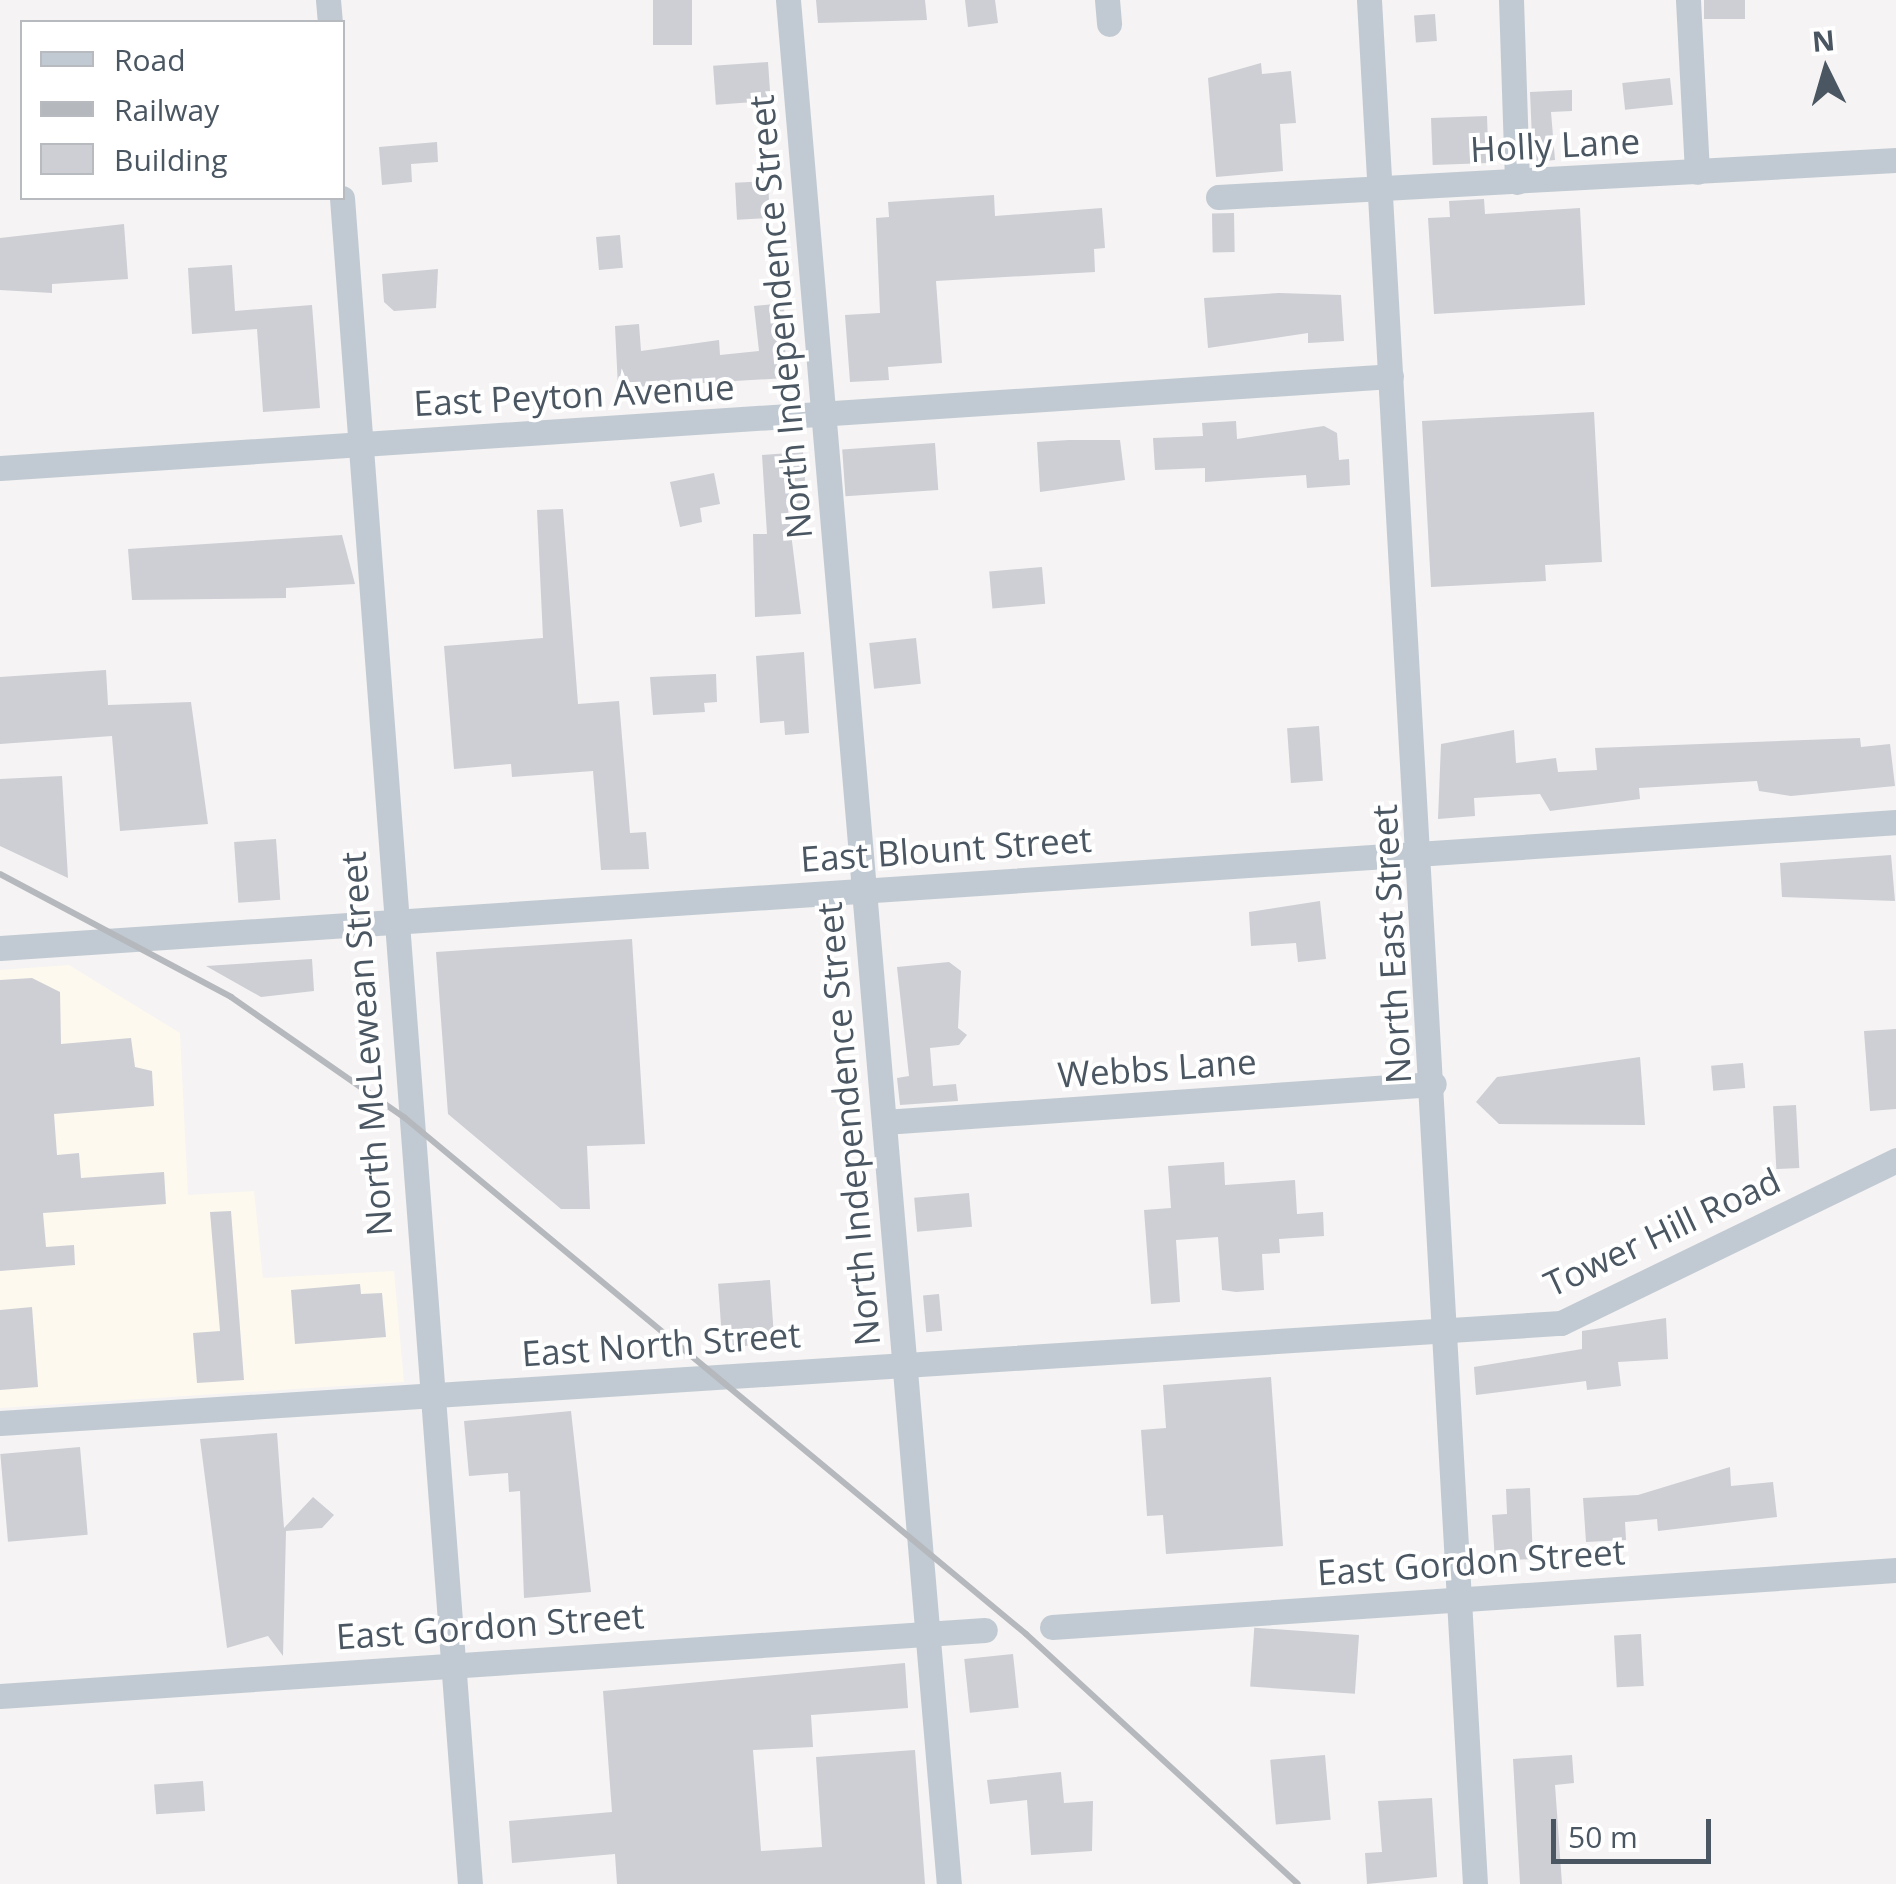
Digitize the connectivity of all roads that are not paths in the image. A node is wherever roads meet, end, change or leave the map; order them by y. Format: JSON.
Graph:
{"nodes":[{"id":1,"x":788,"y":0,"type":"edge"},
{"id":2,"x":1369,"y":0,"type":"edge"},
{"id":3,"x":1511,"y":0,"type":"edge"},
{"id":4,"x":1688,"y":0,"type":"edge"},
{"id":5,"x":1896,"y":160,"type":"edge"},
{"id":6,"x":1697,"y":172,"type":"junction"},
{"id":7,"x":1517,"y":182,"type":"junction"},
{"id":8,"x":1380,"y":188,"type":"junction"},
{"id":9,"x":1218,"y":197,"type":"dead end"},
{"id":10,"x":342,"y":200,"type":"edge"},
{"id":11,"x":1391,"y":376,"type":"junction"},
{"id":12,"x":823,"y":416,"type":"junction"},
{"id":13,"x":360,"y":442,"type":"junction"},
{"id":14,"x":0,"y":468,"type":"edge"},
{"id":15,"x":1896,"y":822,"type":"edge"},
{"id":16,"x":1421,"y":853,"type":"junction"},
{"id":17,"x":864,"y":890,"type":"junction"},
{"id":18,"x":393,"y":920,"type":"junction"},
{"id":19,"x":0,"y":948,"type":"edge"},
{"id":20,"x":1434,"y":1084,"type":"junction"},
{"id":21,"x":884,"y":1122,"type":"junction"},
{"id":22,"x":1896,"y":1160,"type":"edge"},
{"id":23,"x":1448,"y":1333,"type":"junction"},
{"id":24,"x":904,"y":1361,"type":"junction"},
{"id":25,"x":428,"y":1396,"type":"junction"},
{"id":26,"x":0,"y":1423,"type":"edge"},
{"id":27,"x":1896,"y":1570,"type":"edge"},
{"id":28,"x":1460,"y":1598,"type":"junction"},
{"id":29,"x":1052,"y":1627,"type":"dead end"},
{"id":30,"x":985,"y":1630,"type":"dead end"},
{"id":31,"x":928,"y":1633,"type":"junction"},
{"id":32,"x":451,"y":1664,"type":"junction"},
{"id":33,"x":0,"y":1696,"type":"edge"},
{"id":34,"x":470,"y":1884,"type":"edge"},
{"id":35,"x":949,"y":1884,"type":"edge"},
{"id":36,"x":1476,"y":1884,"type":"edge"}],
"edges":[{"from":1,"to":12,"type":"street","name":"North Independence Street"},
{"from":2,"to":8,"type":"street","name":"North East Street"},
{"from":3,"to":7,"type":"street"},
{"from":4,"to":6,"type":"street"},
{"from":5,"to":6,"type":"street","name":"Holly Lane"},
{"from":6,"to":7,"type":"street","name":"Holly Lane"},
{"from":7,"to":8,"type":"street","name":"Holly Lane"},
{"from":8,"to":9,"type":"street","name":"Holly Lane"},
{"from":8,"to":11,"type":"street","name":"North East Street"},
{"from":10,"to":13,"type":"street","name":"North McLewean Street"},
{"from":11,"to":12,"type":"street","name":"East Peyton Avenue"},
{"from":11,"to":16,"type":"street","name":"North East Street"},
{"from":12,"to":13,"type":"street","name":"East Peyton Avenue"},
{"from":12,"to":17,"type":"street","name":"North Independence Street"},
{"from":13,"to":14,"type":"street","name":"East Peyton Avenue"},
{"from":13,"to":18,"type":"street","name":"North McLewean Street"},
{"from":15,"to":16,"type":"street","name":"East Blount Street"},
{"from":16,"to":17,"type":"street","name":"East Blount Street"},
{"from":16,"to":20,"type":"street","name":"North East Street"},
{"from":17,"to":18,"type":"street","name":"East Blount Street"},
{"from":17,"to":21,"type":"street","name":"North Independence Street"},
{"from":18,"to":19,"type":"street","name":"East Blount Street"},
{"from":18,"to":25,"type":"street","name":"North McLewean Street"},
{"from":20,"to":21,"type":"street","name":"Webbs Lane"},
{"from":20,"to":23,"type":"street","name":"North East Street"},
{"from":21,"to":24,"type":"street","name":"North Independence Street"},
{"from":22,"to":23,"type":"street","name":"Tower Hill Road"},
{"from":23,"to":24,"type":"street","name":"East North Street"},
{"from":23,"to":28,"type":"street","name":"North East Street"},
{"from":24,"to":25,"type":"street","name":"East North Street"},
{"from":24,"to":31,"type":"street","name":"North Independence Street"},
{"from":25,"to":26,"type":"street","name":"East North Street"},
{"from":25,"to":32,"type":"street","name":"North McLewean Street"},
{"from":27,"to":28,"type":"street","name":"East Gordon Street"},
{"from":28,"to":29,"type":"street","name":"East Gordon Street"},
{"from":28,"to":36,"type":"street","name":"North East Street"},
{"from":30,"to":31,"type":"street","name":"East Gordon Street"},
{"from":31,"to":32,"type":"street","name":"East Gordon Street"},
{"from":31,"to":35,"type":"street","name":"North Independence Street"},
{"from":32,"to":33,"type":"street","name":"East Gordon Street"},
{"from":32,"to":34,"type":"street","name":"North McLewean Street"}]}
